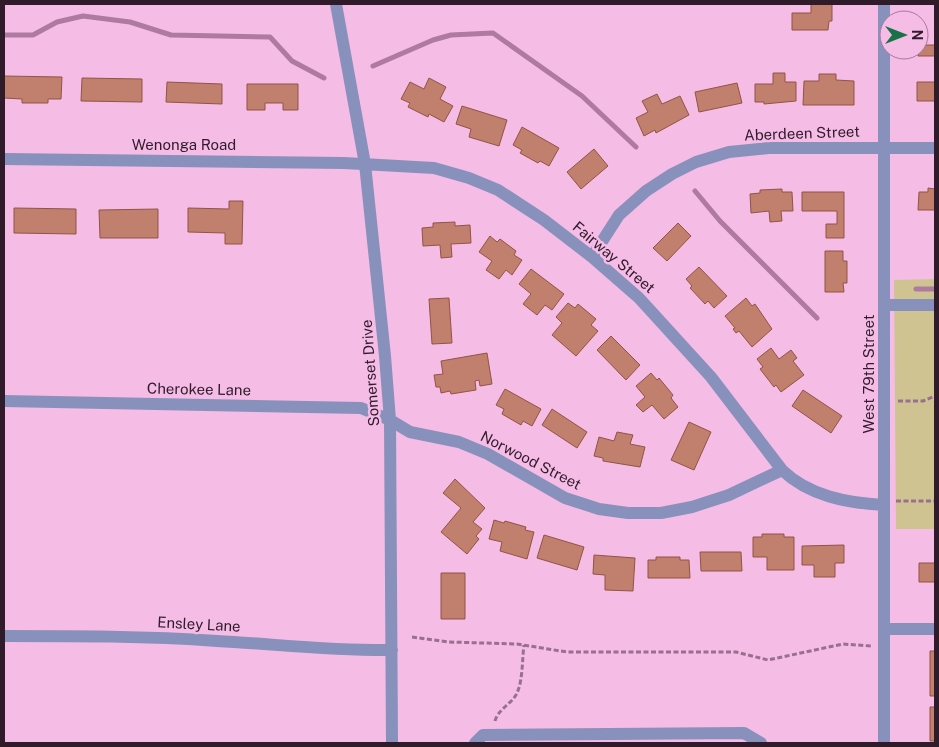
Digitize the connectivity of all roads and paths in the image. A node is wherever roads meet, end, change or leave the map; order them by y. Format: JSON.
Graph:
{"nodes":[{"id":1,"x":336,"y":4,"type":"edge"},
{"id":2,"x":884,"y":4,"type":"edge"},
{"id":3,"x":884,"y":148,"type":"junction"},
{"id":4,"x":935,"y":148,"type":"edge"},
{"id":5,"x":4,"y":160,"type":"edge"},
{"id":6,"x":364,"y":164,"type":"junction"},
{"id":7,"x":592,"y":257,"type":"junction"},
{"id":8,"x":884,"y":305,"type":"junction"},
{"id":9,"x":935,"y":305,"type":"edge"},
{"id":10,"x":935,"y":396,"type":"edge"},
{"id":11,"x":4,"y":401,"type":"edge"},
{"id":12,"x":895,"y":401,"type":"dead end"},
{"id":13,"x":390,"y":420,"type":"junction"},
{"id":14,"x":782,"y":470,"type":"junction"},
{"id":15,"x":935,"y":501,"type":"edge"},
{"id":16,"x":890,"y":503,"type":"junction"},
{"id":17,"x":884,"y":629,"type":"junction"},
{"id":18,"x":935,"y":629,"type":"edge"},
{"id":19,"x":4,"y":636,"type":"edge"},
{"id":20,"x":412,"y":637,"type":"dead end"},
{"id":21,"x":524,"y":645,"type":"junction"},
{"id":22,"x":877,"y":646,"type":"dead end"},
{"id":23,"x":392,"y":650,"type":"junction"},
{"id":24,"x":495,"y":724,"type":"dead end"},
{"id":25,"x":392,"y":743,"type":"edge"},
{"id":26,"x":475,"y":743,"type":"edge"},
{"id":27,"x":761,"y":743,"type":"edge"},
{"id":28,"x":884,"y":743,"type":"edge"}],
"edges":[{"from":1,"to":6,"type":"street","name":"Somerset Drive"},
{"from":2,"to":3,"type":"street","name":"West 79th Street"},
{"from":3,"to":4,"type":"street","name":"Aberdeen Street"},
{"from":3,"to":7,"type":"street","name":"Aberdeen Street"},
{"from":3,"to":8,"type":"street","name":"West 79th Street"},
{"from":5,"to":6,"type":"street","name":"Wenonga Road"},
{"from":6,"to":7,"type":"street","name":"Fairway Street"},
{"from":6,"to":13,"type":"street","name":"Somerset Drive"},
{"from":7,"to":14,"type":"street","name":"Fairway Street"},
{"from":8,"to":9,"type":"street"},
{"from":8,"to":16,"type":"street","name":"West 79th Street"},
{"from":10,"to":12,"type":"path"},
{"from":11,"to":13,"type":"street","name":"Cherokee Lane"},
{"from":13,"to":14,"type":"street","name":"Norwood Street"},
{"from":13,"to":23,"type":"street","name":"Somerset Drive"},
{"from":14,"to":16,"type":"street"},
{"from":15,"to":16,"type":"path"},
{"from":16,"to":17,"type":"street","name":"West 79th Street"},
{"from":17,"to":18,"type":"street"},
{"from":17,"to":28,"type":"street","name":"West 79th Street"},
{"from":19,"to":23,"type":"street","name":"Ensley Lane"},
{"from":20,"to":21,"type":"path"},
{"from":21,"to":22,"type":"path"},
{"from":21,"to":24,"type":"path"},
{"from":23,"to":25,"type":"street","name":"Somerset Drive"},
{"from":26,"to":27,"type":"street"}]}
